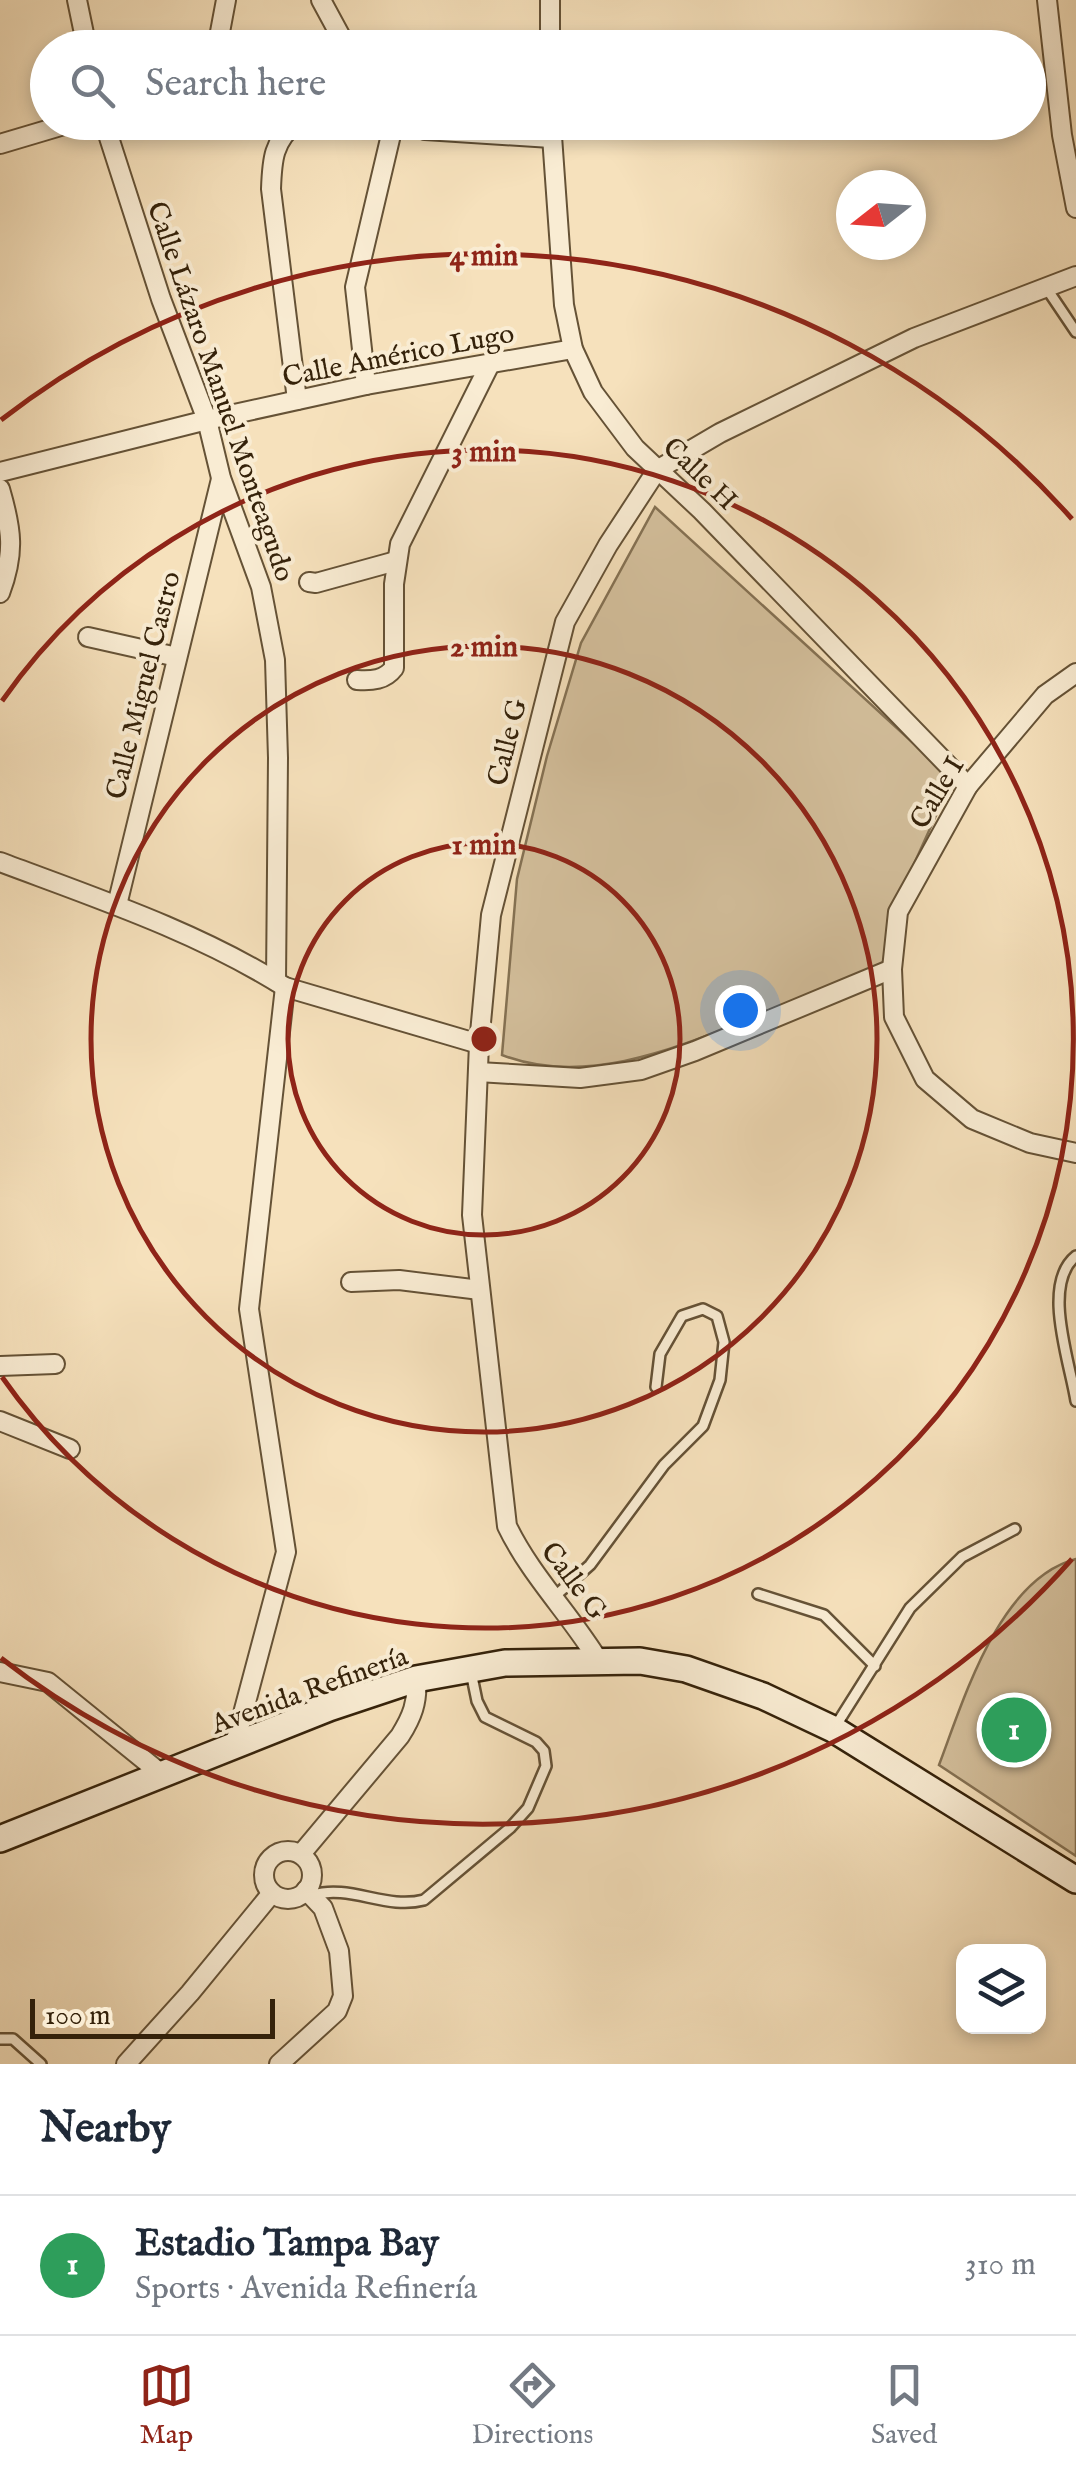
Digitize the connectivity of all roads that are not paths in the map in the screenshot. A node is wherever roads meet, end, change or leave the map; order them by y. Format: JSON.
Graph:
{"nodes":[{"id":1,"x":77,"y":0,"type":"edge"},
{"id":2,"x":226,"y":0,"type":"edge"},
{"id":3,"x":322,"y":0,"type":"edge"},
{"id":4,"x":550,"y":0,"type":"edge"},
{"id":5,"x":1047,"y":0,"type":"edge"},
{"id":6,"x":83,"y":30,"type":"edge"},
{"id":7,"x":220,"y":30,"type":"edge"},
{"id":8,"x":338,"y":30,"type":"edge"},
{"id":9,"x":550,"y":30,"type":"edge"},
{"id":10,"x":30,"y":135,"type":"edge"},
{"id":11,"x":110,"y":140,"type":"edge"},
{"id":12,"x":279,"y":140,"type":"edge"},
{"id":13,"x":390,"y":140,"type":"edge"},
{"id":14,"x":552,"y":140,"type":"edge"},
{"id":15,"x":0,"y":144,"type":"edge"},
{"id":16,"x":1076,"y":208,"type":"edge"},
{"id":17,"x":1076,"y":276,"type":"edge"},
{"id":18,"x":1046,"y":287,"type":"junction"},
{"id":19,"x":1076,"y":332,"type":"edge"},
{"id":20,"x":574,"y":349,"type":"junction"},
{"id":21,"x":490,"y":364,"type":"junction"},
{"id":22,"x":366,"y":385,"type":"junction"},
{"id":23,"x":298,"y":400,"type":"junction"},
{"id":24,"x":208,"y":420,"type":"junction"},
{"id":25,"x":657,"y":470,"type":"junction"},
{"id":26,"x":0,"y":472,"type":"edge"},
{"id":27,"x":221,"y":478,"type":"junction"},
{"id":28,"x":0,"y":489,"type":"edge"},
{"id":29,"x":396,"y":561,"type":"junction"},
{"id":30,"x":309,"y":582,"type":"dead end"},
{"id":31,"x":0,"y":593,"type":"edge"},
{"id":32,"x":88,"y":636,"type":"dead end"},
{"id":33,"x":177,"y":657,"type":"junction"},
{"id":34,"x":1076,"y":672,"type":"edge"},
{"id":35,"x":358,"y":680,"type":"dead end"},
{"id":36,"x":968,"y":786,"type":"junction"},
{"id":37,"x":0,"y":862,"type":"edge"},
{"id":38,"x":116,"y":905,"type":"junction"},
{"id":39,"x":892,"y":969,"type":"junction"},
{"id":40,"x":280,"y":984,"type":"junction"},
{"id":41,"x":479,"y":1044,"type":"junction"},
{"id":42,"x":478,"y":1072,"type":"junction"},
{"id":43,"x":1076,"y":1153,"type":"edge"},
{"id":44,"x":1076,"y":1256,"type":"edge"},
{"id":45,"x":352,"y":1282,"type":"dead end"},
{"id":46,"x":480,"y":1290,"type":"junction"},
{"id":47,"x":55,"y":1364,"type":"dead end"},
{"id":48,"x":0,"y":1366,"type":"edge"},
{"id":49,"x":656,"y":1387,"type":"dead end"},
{"id":50,"x":1076,"y":1401,"type":"edge"},
{"id":51,"x":0,"y":1421,"type":"edge"},
{"id":52,"x":70,"y":1449,"type":"dead end"},
{"id":53,"x":1015,"y":1530,"type":"dead end"},
{"id":54,"x":758,"y":1594,"type":"dead end"},
{"id":55,"x":554,"y":1597,"type":"junction"},
{"id":56,"x":600,"y":1663,"type":"junction"},
{"id":57,"x":875,"y":1666,"type":"junction"},
{"id":58,"x":470,"y":1670,"type":"junction"},
{"id":59,"x":0,"y":1672,"type":"edge"},
{"id":60,"x":416,"y":1679,"type":"junction"},
{"id":61,"x":834,"y":1729,"type":"junction"},
{"id":62,"x":234,"y":1748,"type":"junction"},
{"id":63,"x":164,"y":1776,"type":"junction"},
{"id":64,"x":0,"y":1839,"type":"edge"},
{"id":65,"x":301,"y":1854,"type":"junction"},
{"id":66,"x":1076,"y":1880,"type":"edge"},
{"id":67,"x":272,"y":1893,"type":"junction"},
{"id":68,"x":308,"y":1893,"type":"junction"},
{"id":69,"x":0,"y":2039,"type":"edge"},
{"id":70,"x":289,"y":2061,"type":"edge"},
{"id":71,"x":41,"y":2064,"type":"edge"},
{"id":72,"x":126,"y":2064,"type":"edge"}],
"edges":[{"from":1,"to":6,"type":"street"},
{"from":2,"to":7,"type":"street"},
{"from":3,"to":8,"type":"street"},
{"from":4,"to":9,"type":"street"},
{"from":5,"to":16,"type":"street"},
{"from":10,"to":15,"type":"street"},
{"from":11,"to":24,"type":"street","name":"Calle Lázaro Manuel Monteagudo"},
{"from":12,"to":23,"type":"street"},
{"from":13,"to":22,"type":"street"},
{"from":14,"to":20,"type":"street","name":"Calle H"},
{"from":17,"to":18,"type":"street","name":"Calle G"},
{"from":18,"to":19,"type":"lane"},
{"from":18,"to":25,"type":"street","name":"Calle G"},
{"from":20,"to":21,"type":"street","name":"Calle Américo Lugo"},
{"from":20,"to":25,"type":"street","name":"Calle H"},
{"from":21,"to":22,"type":"street","name":"Calle Américo Lugo"},
{"from":21,"to":29,"type":"street"},
{"from":22,"to":23,"type":"street","name":"Calle Américo Lugo"},
{"from":23,"to":24,"type":"street","name":"Calle Américo Lugo"},
{"from":24,"to":26,"type":"street","name":"Calle Américo Lugo"},
{"from":24,"to":27,"type":"street","name":"Calle Lázaro Manuel Monteagudo"},
{"from":25,"to":36,"type":"street","name":"Calle H"},
{"from":25,"to":41,"type":"street","name":"Calle G"},
{"from":27,"to":33,"type":"street","name":"Calle Miguel Castro"},
{"from":27,"to":40,"type":"street","name":"Calle Lázaro Manuel Monteagudo"},
{"from":28,"to":31,"type":"street"},
{"from":29,"to":30,"type":"street"},
{"from":29,"to":35,"type":"street"},
{"from":32,"to":33,"type":"street"},
{"from":33,"to":38,"type":"street","name":"Calle Miguel Castro"},
{"from":34,"to":36,"type":"street","name":"Calle I"},
{"from":36,"to":39,"type":"street","name":"Calle I"},
{"from":37,"to":38,"type":"street"},
{"from":38,"to":40,"type":"street"},
{"from":39,"to":42,"type":"street"},
{"from":39,"to":43,"type":"street","name":"Calle I"},
{"from":40,"to":41,"type":"street"},
{"from":40,"to":62,"type":"street","name":"Calle Lázaro Manuel Monteagudo"},
{"from":41,"to":42,"type":"street","name":"Calle G"},
{"from":42,"to":46,"type":"street","name":"Calle G"},
{"from":44,"to":50,"type":"lane"},
{"from":45,"to":46,"type":"street"},
{"from":46,"to":55,"type":"street","name":"Calle G"},
{"from":47,"to":48,"type":"street"},
{"from":49,"to":55,"type":"lane"},
{"from":51,"to":52,"type":"street"},
{"from":53,"to":57,"type":"lane"},
{"from":54,"to":57,"type":"lane"},
{"from":55,"to":56,"type":"street","name":"Calle G"},
{"from":56,"to":58,"type":"main road","name":"Avenida Refinería"},
{"from":56,"to":61,"type":"main road","name":"Avenida Refinería"},
{"from":57,"to":61,"type":"lane"},
{"from":58,"to":60,"type":"main road","name":"Avenida Refinería"},
{"from":58,"to":68,"type":"lane"},
{"from":59,"to":63,"type":"street"},
{"from":60,"to":62,"type":"main road","name":"Avenida Refinería"},
{"from":60,"to":65,"type":"street"},
{"from":61,"to":66,"type":"main road","name":"Avenida Refinería"},
{"from":62,"to":63,"type":"main road","name":"Avenida Refinería"},
{"from":63,"to":64,"type":"main road","name":"Avenida Refinería"},
{"from":65,"to":67,"type":"street"},
{"from":65,"to":68,"type":"street"},
{"from":67,"to":68,"type":"street"},
{"from":67,"to":72,"type":"street"},
{"from":68,"to":70,"type":"street"},
{"from":69,"to":71,"type":"lane"}]}
